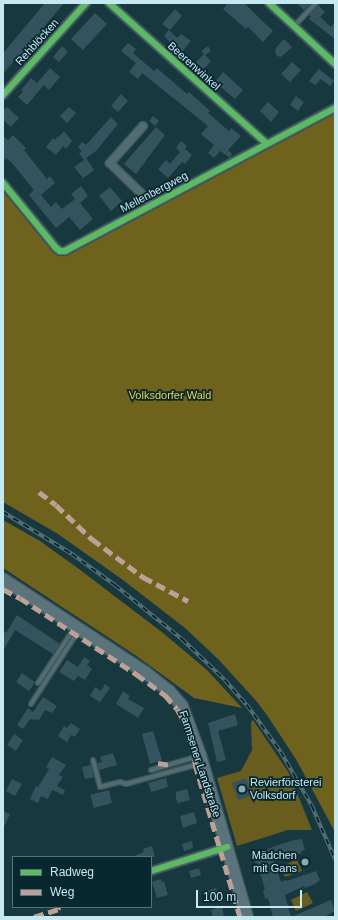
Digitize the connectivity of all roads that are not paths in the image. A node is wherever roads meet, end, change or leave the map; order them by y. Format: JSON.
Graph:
{"nodes":[{"id":1,"x":86,"y":3,"type":"edge"},
{"id":2,"x":108,"y":3,"type":"edge"},
{"id":3,"x":269,"y":3,"type":"edge"},
{"id":4,"x":316,"y":3,"type":"edge"},
{"id":5,"x":294,"y":26,"type":"junction"},
{"id":6,"x":335,"y":64,"type":"edge"},
{"id":7,"x":3,"y":95,"type":"edge"},
{"id":8,"x":335,"y":108,"type":"edge"},
{"id":9,"x":143,"y":126,"type":"dead end"},
{"id":10,"x":266,"y":143,"type":"junction"},
{"id":11,"x":3,"y":183,"type":"edge"},
{"id":12,"x":152,"y":204,"type":"junction"},
{"id":13,"x":3,"y":579,"type":"edge"},
{"id":14,"x":78,"y":628,"type":"junction"},
{"id":15,"x":38,"y":683,"type":"dead end"},
{"id":16,"x":31,"y":704,"type":"dead end"},
{"id":17,"x":201,"y":759,"type":"junction"},
{"id":18,"x":93,"y":760,"type":"dead end"},
{"id":19,"x":151,"y":770,"type":"dead end"},
{"id":20,"x":227,"y":847,"type":"junction"},
{"id":21,"x":152,"y":871,"type":"edge"},
{"id":22,"x":248,"y":917,"type":"edge"}],
"edges":[{"from":1,"to":7,"type":"street","name":"Rehblöcken"},
{"from":2,"to":10,"type":"street","name":"Beerenwinkel"},
{"from":3,"to":5,"type":"street"},
{"from":4,"to":5,"type":"lane"},
{"from":5,"to":6,"type":"street"},
{"from":8,"to":10,"type":"street","name":"Mellenbergweg"},
{"from":9,"to":12,"type":"street"},
{"from":10,"to":12,"type":"street","name":"Mellenbergweg"},
{"from":11,"to":12,"type":"street","name":"Mellenbergweg"},
{"from":13,"to":14,"type":"main road","name":"Farmsener Landstraße"},
{"from":14,"to":15,"type":"lane"},
{"from":14,"to":16,"type":"lane"},
{"from":14,"to":17,"type":"main road","name":"Farmsener Landstraße"},
{"from":17,"to":18,"type":"lane"},
{"from":17,"to":19,"type":"lane"},
{"from":17,"to":20,"type":"main road","name":"Farmsener Landstraße"},
{"from":20,"to":21,"type":"street"},
{"from":20,"to":22,"type":"main road","name":"Farmsener Landstraße"}]}
